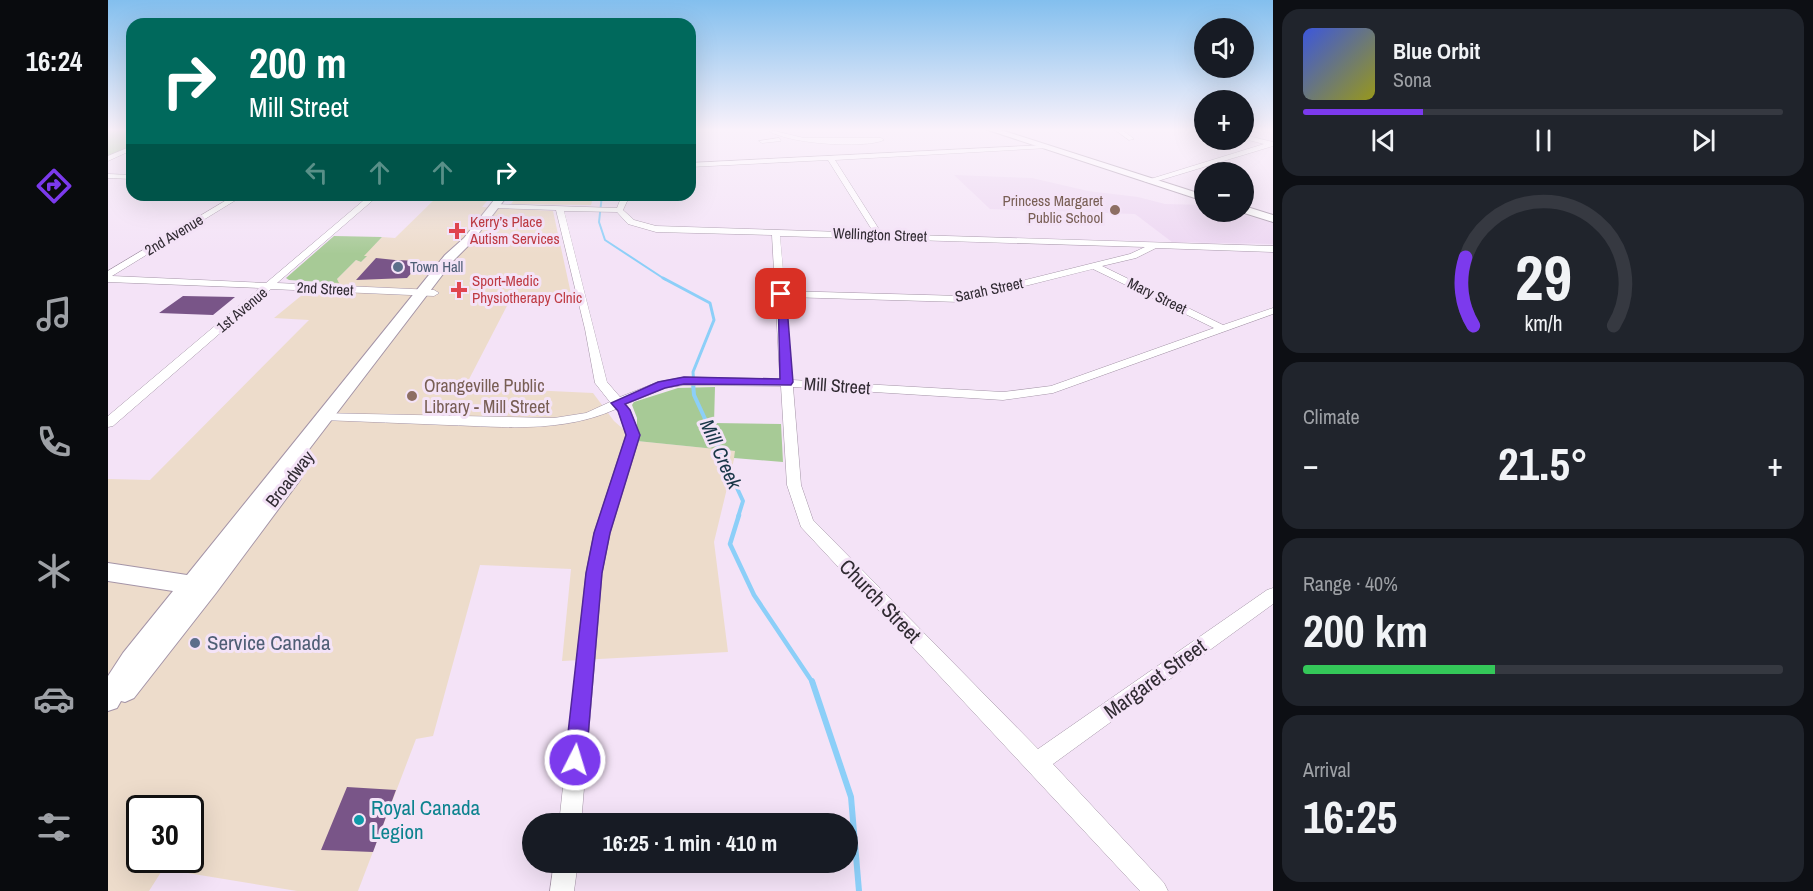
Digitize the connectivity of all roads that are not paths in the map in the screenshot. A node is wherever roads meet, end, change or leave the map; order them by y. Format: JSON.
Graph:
{"nodes":[{"id":1,"x":838,"y":171,"type":"edge"},
{"id":2,"x":1117,"y":171,"type":"edge"},
{"id":3,"x":1184,"y":171,"type":"edge"},
{"id":4,"x":126,"y":177,"type":"edge"},
{"id":5,"x":111,"y":178,"type":"edge"},
{"id":6,"x":1148,"y":181,"type":"junction"},
{"id":7,"x":1194,"y":195,"type":"edge"},
{"id":8,"x":230,"y":201,"type":"edge"},
{"id":9,"x":368,"y":201,"type":"edge"},
{"id":10,"x":498,"y":201,"type":"edge"},
{"id":11,"x":624,"y":201,"type":"edge"},
{"id":12,"x":494,"y":206,"type":"junction"},
{"id":13,"x":560,"y":208,"type":"junction"},
{"id":14,"x":619,"y":210,"type":"junction"},
{"id":15,"x":1254,"y":212,"type":"edge"},
{"id":16,"x":1273,"y":219,"type":"edge"},
{"id":17,"x":776,"y":233,"type":"junction"},
{"id":18,"x":879,"y":235,"type":"junction"},
{"id":19,"x":1154,"y":244,"type":"junction"},
{"id":20,"x":1239,"y":248,"type":"junction"},
{"id":21,"x":1273,"y":249,"type":"edge"},
{"id":22,"x":1273,"y":259,"type":"edge"},
{"id":23,"x":1092,"y":265,"type":"junction"},
{"id":24,"x":108,"y":277,"type":"edge"},
{"id":25,"x":270,"y":286,"type":"junction"},
{"id":26,"x":428,"y":293,"type":"junction"},
{"id":27,"x":781,"y":294,"type":"junction"},
{"id":28,"x":1273,"y":311,"type":"edge"},
{"id":29,"x":1221,"y":328,"type":"junction"},
{"id":30,"x":787,"y":382,"type":"junction"},
{"id":31,"x":617,"y":403,"type":"junction"},
{"id":32,"x":331,"y":416,"type":"junction"},
{"id":33,"x":108,"y":423,"type":"edge"},
{"id":34,"x":108,"y":572,"type":"edge"},
{"id":35,"x":200,"y":586,"type":"junction"},
{"id":36,"x":1273,"y":594,"type":"edge"},
{"id":37,"x":108,"y":699,"type":"edge"},
{"id":38,"x":108,"y":709,"type":"edge"},
{"id":39,"x":1037,"y":763,"type":"junction"},
{"id":40,"x":571,"y":813,"type":"edge"},
{"id":41,"x":564,"y":873,"type":"edge"},
{"id":42,"x":562,"y":891,"type":"edge"},
{"id":43,"x":1156,"y":891,"type":"edge"}],
"edges":[{"from":1,"to":18,"type":"street"},
{"from":2,"to":6,"type":"main road"},
{"from":3,"to":6,"type":"street"},
{"from":4,"to":5,"type":"street"},
{"from":6,"to":7,"type":"main road"},
{"from":8,"to":24,"type":"street","name":"2nd Avenue"},
{"from":9,"to":25,"type":"street","name":"1st Avenue"},
{"from":10,"to":12,"type":"main road","name":"Broadway"},
{"from":11,"to":14,"type":"street"},
{"from":12,"to":13,"type":"street"},
{"from":12,"to":26,"type":"main road","name":"Broadway"},
{"from":13,"to":14,"type":"street"},
{"from":13,"to":31,"type":"street"},
{"from":14,"to":17,"type":"street","name":"Wellington Street"},
{"from":15,"to":16,"type":"main road"},
{"from":17,"to":18,"type":"street","name":"Wellington Street"},
{"from":17,"to":27,"type":"street","name":"Church Street"},
{"from":18,"to":19,"type":"street","name":"Wellington Street"},
{"from":19,"to":20,"type":"street","name":"Wellington Street"},
{"from":19,"to":23,"type":"street","name":"Sarah Street"},
{"from":20,"to":21,"type":"street","name":"Wellington Street"},
{"from":20,"to":22,"type":"street"},
{"from":23,"to":27,"type":"street","name":"Sarah Street"},
{"from":23,"to":29,"type":"street","name":"Mary Street"},
{"from":24,"to":25,"type":"street","name":"2nd Street"},
{"from":25,"to":26,"type":"street","name":"2nd Street"},
{"from":25,"to":33,"type":"street","name":"1st Avenue"},
{"from":26,"to":32,"type":"main road","name":"Broadway"},
{"from":27,"to":30,"type":"street","name":"Church Street"},
{"from":28,"to":29,"type":"street","name":"Mill Street"},
{"from":29,"to":30,"type":"street","name":"Mill Street"},
{"from":30,"to":31,"type":"street","name":"Mill Street"},
{"from":30,"to":39,"type":"street","name":"Church Street"},
{"from":31,"to":32,"type":"street","name":"Mill Street"},
{"from":31,"to":40,"type":"street"},
{"from":32,"to":35,"type":"main road","name":"Broadway"},
{"from":34,"to":35,"type":"main road"},
{"from":35,"to":37,"type":"main road","name":"Broadway"},
{"from":35,"to":38,"type":"main road","name":"Broadway"},
{"from":36,"to":39,"type":"street","name":"Margaret Street"},
{"from":39,"to":43,"type":"street","name":"Church Street"},
{"from":41,"to":42,"type":"street"}]}
